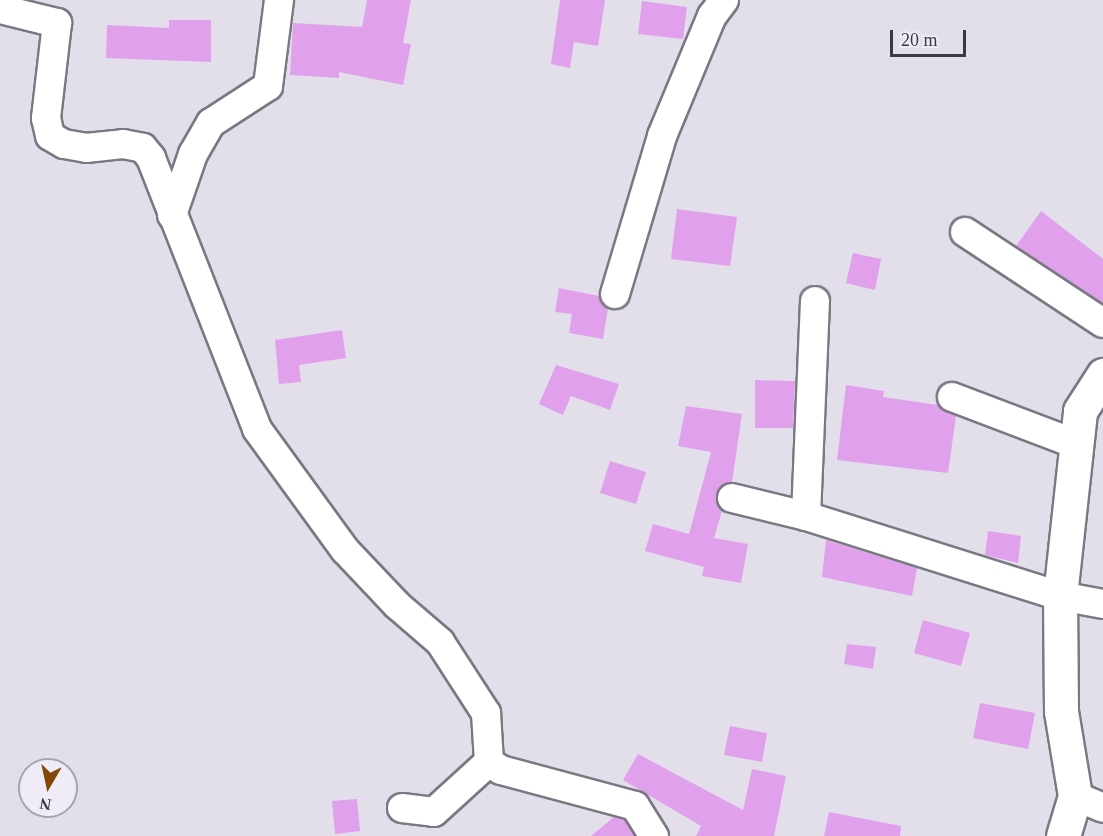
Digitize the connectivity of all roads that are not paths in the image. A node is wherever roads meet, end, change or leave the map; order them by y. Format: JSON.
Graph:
{"nodes":[{"id":1,"x":279,"y":0,"type":"edge"},
{"id":2,"x":724,"y":0,"type":"edge"},
{"id":3,"x":0,"y":9,"type":"edge"},
{"id":4,"x":58,"y":11,"type":"edge"},
{"id":5,"x":172,"y":215,"type":"junction"},
{"id":6,"x":965,"y":232,"type":"dead end"},
{"id":7,"x":615,"y":294,"type":"dead end"},
{"id":8,"x":814,"y":301,"type":"dead end"},
{"id":9,"x":1103,"y":323,"type":"edge"},
{"id":10,"x":1103,"y":375,"type":"edge"},
{"id":11,"x":952,"y":398,"type":"dead end"},
{"id":12,"x":1092,"y":412,"type":"edge"},
{"id":13,"x":1076,"y":444,"type":"junction"},
{"id":14,"x":732,"y":498,"type":"dead end"},
{"id":15,"x":806,"y":516,"type":"junction"},
{"id":16,"x":1060,"y":596,"type":"junction"},
{"id":17,"x":1103,"y":604,"type":"edge"},
{"id":18,"x":489,"y":762,"type":"junction"},
{"id":19,"x":1089,"y":802,"type":"edge"},
{"id":20,"x":402,"y":808,"type":"dead end"},
{"id":21,"x":654,"y":836,"type":"edge"},
{"id":22,"x":1064,"y":836,"type":"edge"}],
"edges":[{"from":1,"to":5,"type":"street"},
{"from":2,"to":7,"type":"street"},
{"from":3,"to":4,"type":"street"},
{"from":4,"to":5,"type":"street"},
{"from":5,"to":18,"type":"street"},
{"from":6,"to":9,"type":"street"},
{"from":8,"to":15,"type":"street"},
{"from":10,"to":12,"type":"street"},
{"from":11,"to":13,"type":"street"},
{"from":12,"to":13,"type":"street"},
{"from":13,"to":16,"type":"street"},
{"from":14,"to":15,"type":"street"},
{"from":15,"to":16,"type":"street"},
{"from":16,"to":17,"type":"street"},
{"from":16,"to":19,"type":"street"},
{"from":18,"to":20,"type":"street"},
{"from":18,"to":21,"type":"street"},
{"from":19,"to":22,"type":"street"}]}
